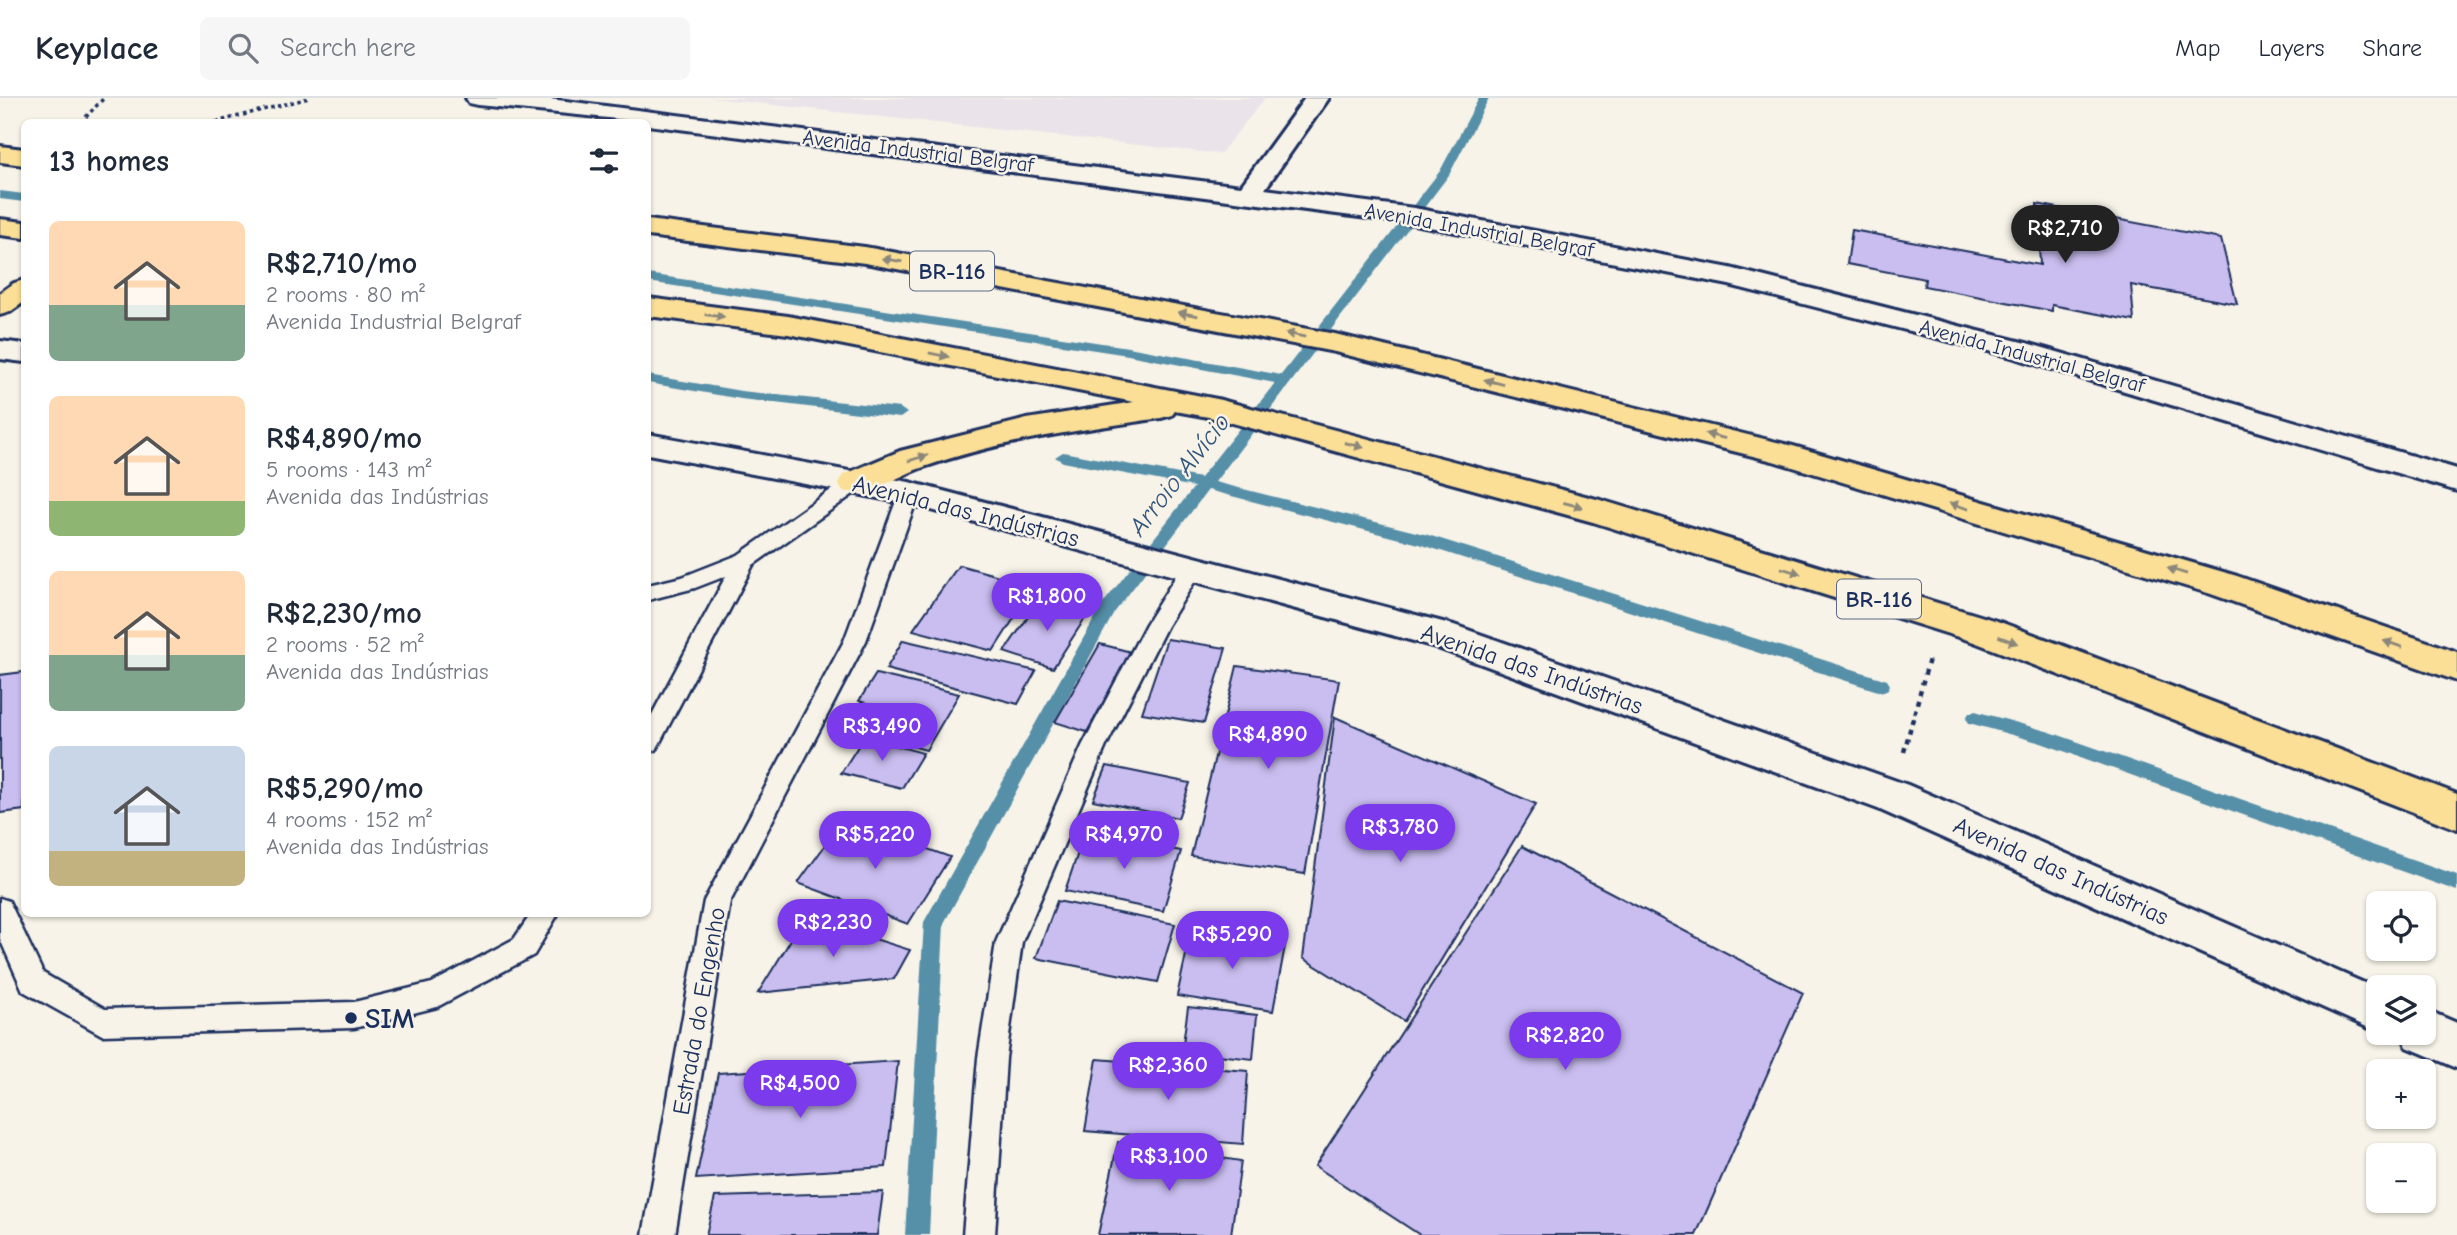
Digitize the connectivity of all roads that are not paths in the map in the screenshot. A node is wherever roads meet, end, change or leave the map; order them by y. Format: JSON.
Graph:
{"nodes":[{"id":1,"x":478,"y":98,"type":"edge"},
{"id":2,"x":1317,"y":98,"type":"edge"},
{"id":3,"x":0,"y":154,"type":"edge"},
{"id":4,"x":21,"y":157,"type":"edge"},
{"id":5,"x":1249,"y":193,"type":"junction"},
{"id":6,"x":0,"y":227,"type":"edge"},
{"id":7,"x":651,"y":228,"type":"edge"},
{"id":8,"x":21,"y":230,"type":"edge"},
{"id":9,"x":21,"y":291,"type":"edge"},
{"id":10,"x":0,"y":306,"type":"edge"},
{"id":11,"x":651,"y":307,"type":"edge"},
{"id":12,"x":0,"y":350,"type":"edge"},
{"id":13,"x":21,"y":353,"type":"edge"},
{"id":14,"x":1203,"y":406,"type":"junction"},
{"id":15,"x":651,"y":445,"type":"edge"},
{"id":16,"x":2457,"y":480,"type":"edge"},
{"id":17,"x":855,"y":483,"type":"junction"},
{"id":18,"x":909,"y":493,"type":"junction"},
{"id":19,"x":745,"y":560,"type":"junction"},
{"id":20,"x":1187,"y":567,"type":"junction"},
{"id":21,"x":651,"y":591,"type":"edge"},
{"id":22,"x":2457,"y":667,"type":"edge"},
{"id":23,"x":651,"y":737,"type":"edge"},
{"id":24,"x":2457,"y":812,"type":"edge"},
{"id":25,"x":0,"y":909,"type":"edge"},
{"id":26,"x":543,"y":917,"type":"edge"},
{"id":27,"x":2366,"y":1006,"type":"edge"},
{"id":28,"x":2436,"y":1036,"type":"edge"},
{"id":29,"x":2457,"y":1046,"type":"edge"},
{"id":30,"x":659,"y":1235,"type":"edge"},
{"id":31,"x":979,"y":1235,"type":"edge"}],
"edges":[{"from":1,"to":5,"type":"main road","name":"Avenida Industrial Belgraf"},
{"from":2,"to":5,"type":"main road"},
{"from":3,"to":4,"type":"highway"},
{"from":5,"to":16,"type":"main road","name":"Avenida Industrial Belgraf"},
{"from":6,"to":8,"type":"highway"},
{"from":22,"to":7,"type":"highway","number":"BR-116","one_way":true},
{"from":9,"to":10,"type":"highway"},
{"from":11,"to":14,"type":"highway","number":"BR-116","one_way":true},
{"from":12,"to":13,"type":"main road"},
{"from":17,"to":14,"type":"highway","one_way":true},
{"from":14,"to":24,"type":"highway","number":"BR-116","one_way":true},
{"from":15,"to":17,"type":"main road","name":"Avenida das Indústrias"},
{"from":17,"to":18,"type":"main road","name":"Avenida das Indústrias"},
{"from":17,"to":19,"type":"lane"},
{"from":18,"to":20,"type":"main road","name":"Avenida das Indústrias"},
{"from":18,"to":30,"type":"lane","name":"Estrada do Engenho"},
{"from":19,"to":21,"type":"lane"},
{"from":19,"to":23,"type":"lane"},
{"from":20,"to":27,"type":"main road","name":"Avenida das Indústrias"},
{"from":20,"to":31,"type":"lane"},
{"from":25,"to":26,"type":"lane"},
{"from":28,"to":29,"type":"main road"}]}
